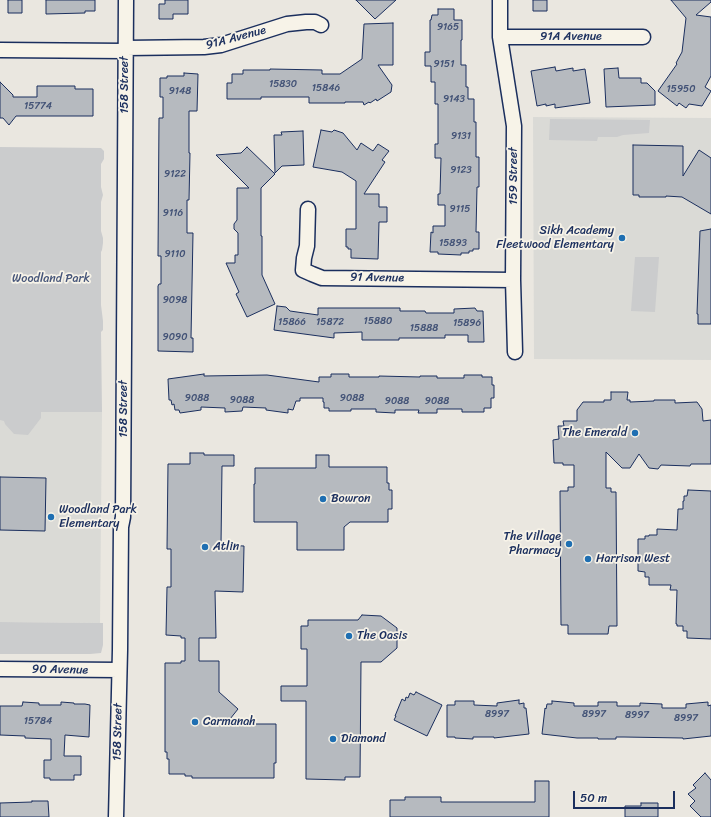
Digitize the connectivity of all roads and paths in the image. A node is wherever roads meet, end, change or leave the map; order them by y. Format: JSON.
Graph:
{"nodes":[{"id":1,"x":126,"y":0,"type":"edge"},
{"id":2,"x":500,"y":0,"type":"edge"},
{"id":3,"x":321,"y":25,"type":"dead end"},
{"id":4,"x":500,"y":37,"type":"junction"},
{"id":5,"x":642,"y":38,"type":"dead end"},
{"id":6,"x":126,"y":49,"type":"junction"},
{"id":7,"x":0,"y":50,"type":"edge"},
{"id":8,"x":308,"y":209,"type":"dead end"},
{"id":9,"x":514,"y":280,"type":"junction"},
{"id":10,"x":515,"y":352,"type":"dead end"},
{"id":11,"x":0,"y":669,"type":"edge"},
{"id":12,"x":119,"y":670,"type":"junction"},
{"id":13,"x":116,"y":817,"type":"edge"}],
"edges":[{"from":1,"to":6,"type":"street","name":"158 Street"},
{"from":2,"to":4,"type":"street","name":"159 Street"},
{"from":3,"to":6,"type":"street","name":"91A Avenue"},
{"from":4,"to":5,"type":"street","name":"91A Avenue"},
{"from":4,"to":9,"type":"street","name":"159 Street"},
{"from":6,"to":7,"type":"street","name":"91A Avenue"},
{"from":6,"to":12,"type":"street","name":"158 Street"},
{"from":8,"to":9,"type":"street","name":"91 Avenue"},
{"from":9,"to":10,"type":"street","name":"159 Street"},
{"from":11,"to":12,"type":"street","name":"90 Avenue"},
{"from":12,"to":13,"type":"street","name":"158 Street"}]}
